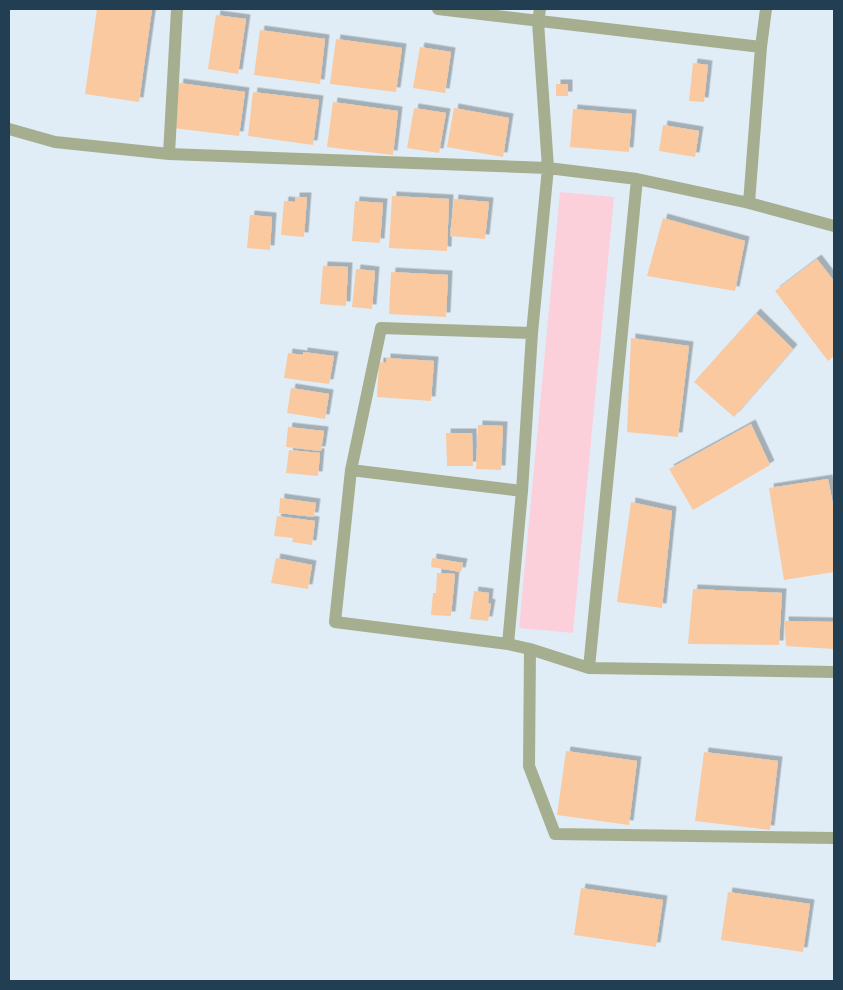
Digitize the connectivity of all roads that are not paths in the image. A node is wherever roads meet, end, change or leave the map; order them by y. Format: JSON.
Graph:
{"nodes":[{"id":1,"x":178,"y":9,"type":"edge"},
{"id":2,"x":438,"y":9,"type":"edge"},
{"id":3,"x":540,"y":9,"type":"edge"},
{"id":4,"x":766,"y":9,"type":"edge"},
{"id":5,"x":538,"y":22,"type":"junction"},
{"id":6,"x":761,"y":47,"type":"junction"},
{"id":7,"x":9,"y":129,"type":"edge"},
{"id":8,"x":169,"y":154,"type":"junction"},
{"id":9,"x":548,"y":168,"type":"junction"},
{"id":10,"x":637,"y":179,"type":"junction"},
{"id":11,"x":749,"y":203,"type":"junction"},
{"id":12,"x":834,"y":226,"type":"edge"},
{"id":13,"x":532,"y":332,"type":"junction"},
{"id":14,"x":351,"y":470,"type":"junction"},
{"id":15,"x":522,"y":491,"type":"junction"},
{"id":16,"x":508,"y":644,"type":"junction"},
{"id":17,"x":530,"y":649,"type":"junction"},
{"id":18,"x":589,"y":668,"type":"junction"},
{"id":19,"x":834,"y":672,"type":"edge"},
{"id":20,"x":834,"y":838,"type":"edge"}],
"edges":[{"from":1,"to":8,"type":"street"},
{"from":2,"to":5,"type":"street"},
{"from":3,"to":5,"type":"street"},
{"from":4,"to":6,"type":"street"},
{"from":5,"to":6,"type":"street"},
{"from":5,"to":9,"type":"street"},
{"from":6,"to":11,"type":"street"},
{"from":7,"to":8,"type":"street"},
{"from":8,"to":9,"type":"street"},
{"from":9,"to":10,"type":"street"},
{"from":9,"to":13,"type":"street"},
{"from":10,"to":11,"type":"street"},
{"from":10,"to":18,"type":"street"},
{"from":11,"to":12,"type":"street"},
{"from":13,"to":14,"type":"street"},
{"from":13,"to":15,"type":"street"},
{"from":14,"to":15,"type":"street"},
{"from":14,"to":16,"type":"street"},
{"from":15,"to":16,"type":"street"},
{"from":16,"to":17,"type":"street"},
{"from":17,"to":18,"type":"street"},
{"from":17,"to":20,"type":"street"},
{"from":18,"to":19,"type":"street"}]}
